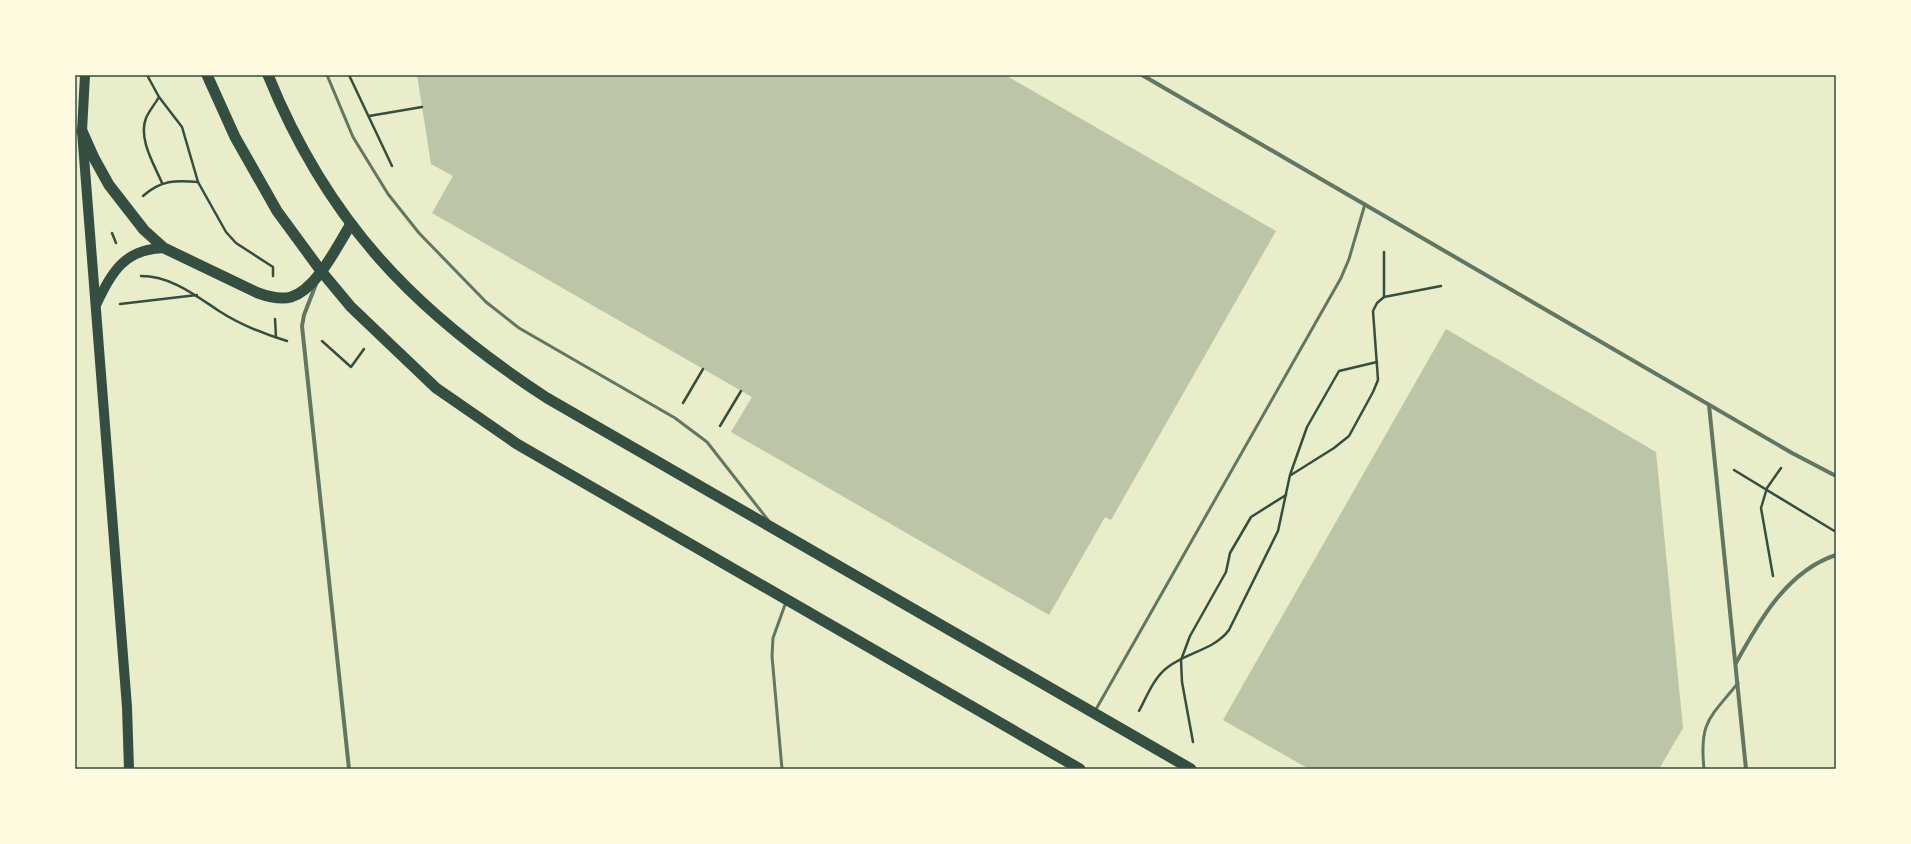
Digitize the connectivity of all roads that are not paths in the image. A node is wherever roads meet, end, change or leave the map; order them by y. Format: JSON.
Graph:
{"nodes":[{"id":1,"x":84,"y":75,"type":"edge"},
{"id":2,"x":207,"y":75,"type":"edge"},
{"id":3,"x":268,"y":75,"type":"edge"},
{"id":4,"x":327,"y":75,"type":"edge"},
{"id":5,"x":1142,"y":75,"type":"edge"},
{"id":6,"x":82,"y":131,"type":"junction"},
{"id":7,"x":1365,"y":204,"type":"junction"},
{"id":8,"x":351,"y":224,"type":"junction"},
{"id":9,"x":164,"y":248,"type":"junction"},
{"id":10,"x":321,"y":271,"type":"junction"},
{"id":11,"x":95,"y":307,"type":"junction"},
{"id":12,"x":1709,"y":405,"type":"junction"},
{"id":13,"x":1836,"y":476,"type":"edge"},
{"id":14,"x":777,"y":531,"type":"junction"},
{"id":15,"x":1836,"y":554,"type":"edge"},
{"id":16,"x":787,"y":600,"type":"junction"},
{"id":17,"x":1736,"y":664,"type":"junction"},
{"id":18,"x":1738,"y":682,"type":"junction"},
{"id":19,"x":1094,"y":713,"type":"junction"},
{"id":20,"x":129,"y":769,"type":"edge"},
{"id":21,"x":349,"y":769,"type":"edge"},
{"id":22,"x":782,"y":769,"type":"edge"},
{"id":23,"x":1080,"y":769,"type":"edge"},
{"id":24,"x":1191,"y":769,"type":"edge"},
{"id":25,"x":1704,"y":769,"type":"edge"},
{"id":26,"x":1746,"y":769,"type":"edge"}],
"edges":[{"from":1,"to":6,"type":"main road"},
{"from":2,"to":10,"type":"highway"},
{"from":3,"to":8,"type":"highway"},
{"from":4,"to":14,"type":"lane"},
{"from":5,"to":7,"type":"street"},
{"from":6,"to":9,"type":"highway"},
{"from":6,"to":11,"type":"main road"},
{"from":7,"to":12,"type":"street"},
{"from":7,"to":19,"type":"lane"},
{"from":8,"to":10,"type":"highway"},
{"from":8,"to":14,"type":"highway"},
{"from":9,"to":10,"type":"highway"},
{"from":9,"to":11,"type":"main road"},
{"from":10,"to":16,"type":"highway"},
{"from":10,"to":21,"type":"street"},
{"from":11,"to":20,"type":"main road"},
{"from":12,"to":13,"type":"street"},
{"from":12,"to":17,"type":"street"},
{"from":14,"to":19,"type":"highway"},
{"from":15,"to":17,"type":"street"},
{"from":16,"to":22,"type":"lane"},
{"from":16,"to":23,"type":"highway"},
{"from":17,"to":18,"type":"street"},
{"from":18,"to":25,"type":"lane"},
{"from":18,"to":26,"type":"street"},
{"from":19,"to":24,"type":"highway"}]}
